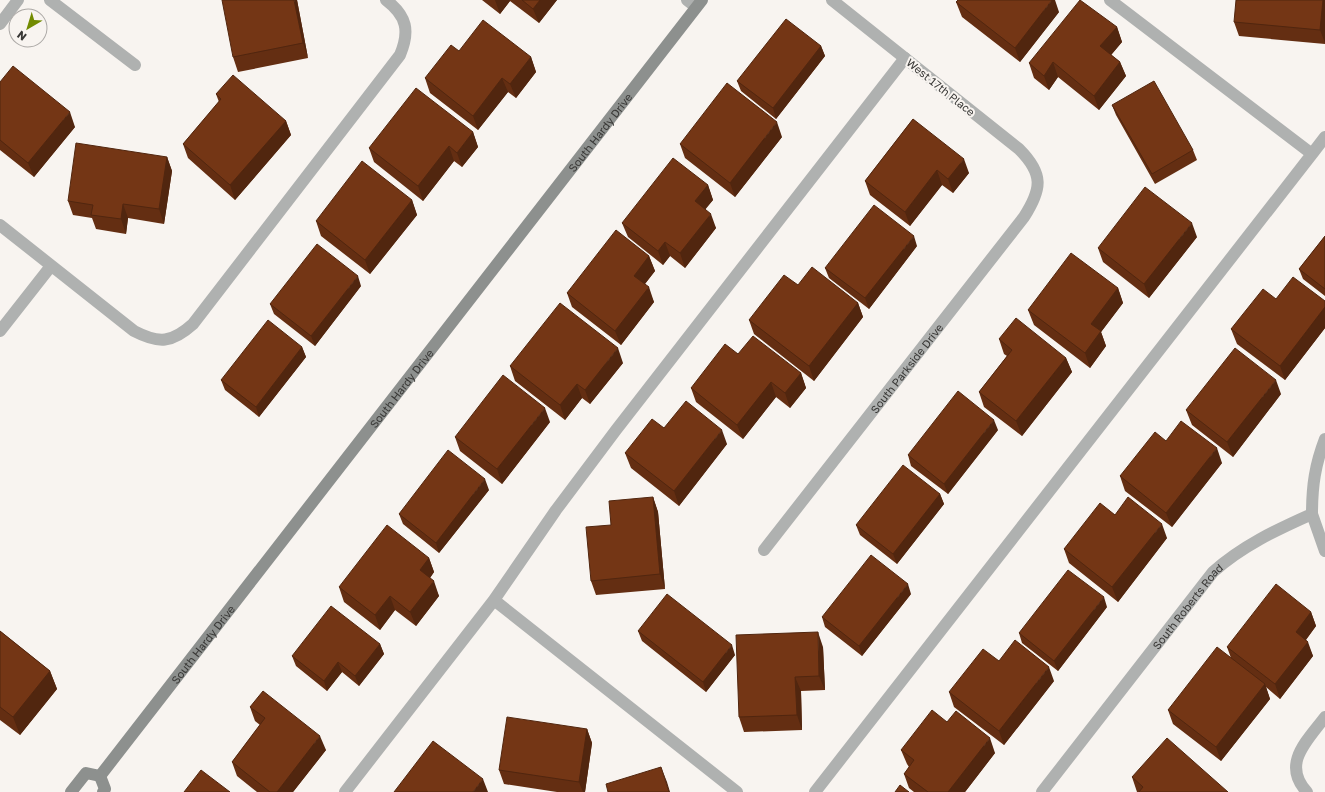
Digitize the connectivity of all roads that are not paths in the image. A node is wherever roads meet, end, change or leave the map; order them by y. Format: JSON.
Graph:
{"nodes":[{"id":1,"x":18,"y":0,"type":"edge"},
{"id":2,"x":50,"y":0,"type":"edge"},
{"id":3,"x":386,"y":0,"type":"edge"},
{"id":4,"x":832,"y":0,"type":"edge"},
{"id":5,"x":1110,"y":0,"type":"edge"},
{"id":6,"x":695,"y":2,"type":"edge"},
{"id":7,"x":0,"y":24,"type":"edge"},
{"id":8,"x":904,"y":58,"type":"junction"},
{"id":9,"x":135,"y":65,"type":"dead end"},
{"id":10,"x":1325,"y":137,"type":"edge"},
{"id":11,"x":1312,"y":154,"type":"junction"},
{"id":12,"x":1039,"y":182,"type":"joint"},
{"id":13,"x":0,"y":225,"type":"edge"},
{"id":14,"x":51,"y":266,"type":"junction"},
{"id":15,"x":0,"y":331,"type":"edge"},
{"id":16,"x":1325,"y":439,"type":"edge"},
{"id":17,"x":1312,"y":514,"type":"junction"},
{"id":18,"x":764,"y":550,"type":"dead end"},
{"id":19,"x":1325,"y":551,"type":"edge"},
{"id":20,"x":494,"y":600,"type":"junction"},
{"id":21,"x":1325,"y":717,"type":"edge"},
{"id":22,"x":100,"y":776,"type":"junction"},
{"id":23,"x":72,"y":792,"type":"edge"},
{"id":24,"x":103,"y":792,"type":"edge"},
{"id":25,"x":345,"y":792,"type":"edge"},
{"id":26,"x":737,"y":792,"type":"edge"},
{"id":27,"x":815,"y":792,"type":"edge"},
{"id":28,"x":1042,"y":792,"type":"edge"},
{"id":29,"x":1307,"y":792,"type":"edge"}],
"edges":[{"from":1,"to":7,"type":"street"},
{"from":2,"to":9,"type":"street"},
{"from":3,"to":14,"type":"street"},
{"from":4,"to":8,"type":"street","name":"West 17th Place"},
{"from":5,"to":11,"type":"street"},
{"from":6,"to":22,"type":"street","name":"South Hardy Drive"},
{"from":8,"to":12,"type":"street","name":"West 17th Place"},
{"from":8,"to":20,"type":"street"},
{"from":10,"to":11,"type":"street"},
{"from":11,"to":27,"type":"street"},
{"from":12,"to":18,"type":"street","name":"South Parkside Drive"},
{"from":13,"to":14,"type":"street"},
{"from":14,"to":15,"type":"street"},
{"from":16,"to":17,"type":"street"},
{"from":17,"to":19,"type":"street"},
{"from":17,"to":28,"type":"street","name":"South Roberts Road"},
{"from":20,"to":25,"type":"street"},
{"from":20,"to":26,"type":"street"},
{"from":21,"to":29,"type":"street"},
{"from":22,"to":23,"type":"street"},
{"from":22,"to":24,"type":"street"}]}
